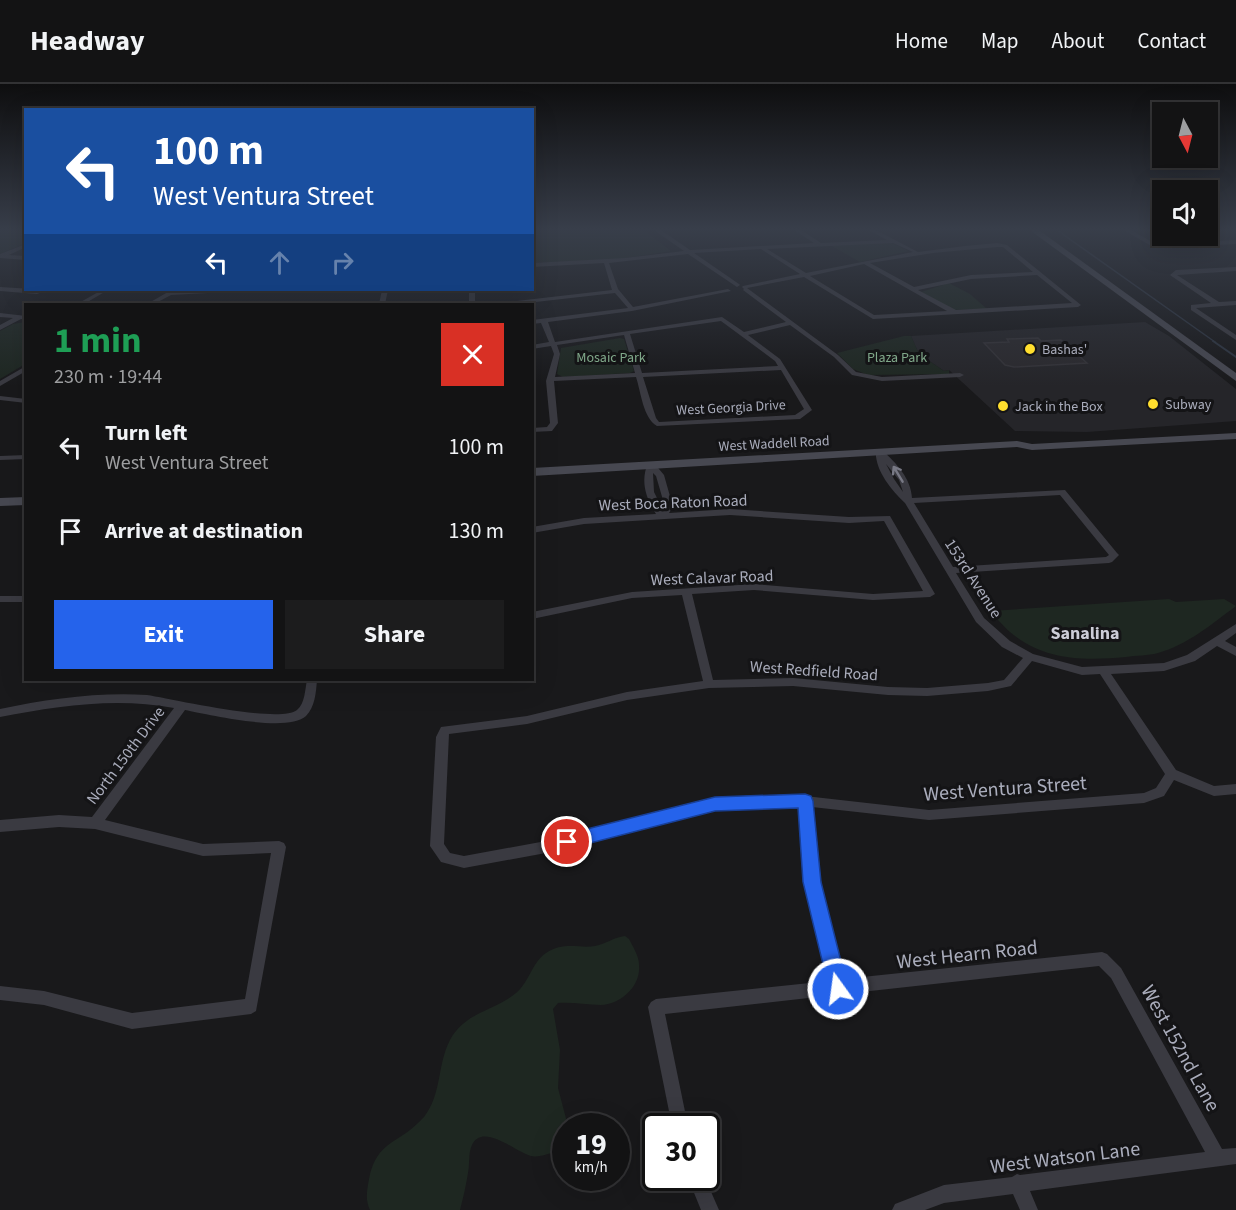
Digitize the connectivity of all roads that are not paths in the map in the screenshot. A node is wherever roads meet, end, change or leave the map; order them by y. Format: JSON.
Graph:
{"nodes":[{"id":1,"x":613,"y":281,"type":"edge"},
{"id":2,"x":717,"y":281,"type":"edge"},
{"id":3,"x":730,"y":281,"type":"edge"},
{"id":4,"x":781,"y":281,"type":"edge"},
{"id":5,"x":814,"y":281,"type":"edge"},
{"id":6,"x":898,"y":281,"type":"edge"},
{"id":7,"x":954,"y":281,"type":"edge"},
{"id":8,"x":1049,"y":281,"type":"edge"},
{"id":9,"x":1103,"y":281,"type":"edge"},
{"id":10,"x":1181,"y":281,"type":"edge"},
{"id":11,"x":737,"y":285,"type":"junction"},
{"id":12,"x":0,"y":289,"type":"edge"},
{"id":13,"x":745,"y":289,"type":"junction"},
{"id":14,"x":913,"y":289,"type":"junction"},
{"id":15,"x":24,"y":291,"type":"edge"},
{"id":16,"x":25,"y":291,"type":"edge"},
{"id":17,"x":41,"y":291,"type":"edge"},
{"id":18,"x":103,"y":291,"type":"edge"},
{"id":19,"x":112,"y":291,"type":"edge"},
{"id":20,"x":207,"y":291,"type":"edge"},
{"id":21,"x":617,"y":291,"type":"junction"},
{"id":22,"x":729,"y":291,"type":"junction"},
{"id":23,"x":82,"y":303,"type":"edge"},
{"id":24,"x":90,"y":303,"type":"edge"},
{"id":25,"x":152,"y":303,"type":"edge"},
{"id":26,"x":515,"y":303,"type":"edge"},
{"id":27,"x":1236,"y":303,"type":"edge"},
{"id":28,"x":1217,"y":304,"type":"junction"},
{"id":29,"x":632,"y":309,"type":"junction"},
{"id":30,"x":954,"y":312,"type":"junction"},
{"id":31,"x":0,"y":315,"type":"edge"},
{"id":32,"x":22,"y":318,"type":"edge"},
{"id":33,"x":544,"y":321,"type":"junction"},
{"id":34,"x":534,"y":322,"type":"edge"},
{"id":35,"x":787,"y":324,"type":"junction"},
{"id":36,"x":0,"y":328,"type":"edge"},
{"id":37,"x":627,"y":334,"type":"junction"},
{"id":38,"x":743,"y":334,"type":"junction"},
{"id":39,"x":1236,"y":338,"type":"edge"},
{"id":40,"x":555,"y":344,"type":"junction"},
{"id":41,"x":534,"y":347,"type":"edge"},
{"id":42,"x":783,"y":368,"type":"junction"},
{"id":43,"x":24,"y":369,"type":"edge"},
{"id":44,"x":960,"y":375,"type":"dead end"},
{"id":45,"x":640,"y":376,"type":"junction"},
{"id":46,"x":1236,"y":378,"type":"edge"},
{"id":47,"x":550,"y":380,"type":"junction"},
{"id":48,"x":0,"y":384,"type":"edge"},
{"id":49,"x":0,"y":398,"type":"edge"},
{"id":50,"x":24,"y":401,"type":"edge"},
{"id":51,"x":1236,"y":427,"type":"edge"},
{"id":52,"x":534,"y":430,"type":"edge"},
{"id":53,"x":1160,"y":431,"type":"junction"},
{"id":54,"x":1236,"y":436,"type":"edge"},
{"id":55,"x":1017,"y":444,"type":"junction"},
{"id":56,"x":1073,"y":444,"type":"junction"},
{"id":57,"x":879,"y":452,"type":"junction"},
{"id":58,"x":24,"y":457,"type":"edge"},
{"id":59,"x":0,"y":458,"type":"edge"},
{"id":60,"x":651,"y":465,"type":"junction"},
{"id":61,"x":534,"y":472,"type":"edge"},
{"id":62,"x":24,"y":501,"type":"edge"},
{"id":63,"x":908,"y":501,"type":"junction"},
{"id":64,"x":0,"y":502,"type":"edge"},
{"id":65,"x":663,"y":516,"type":"junction"},
{"id":66,"x":534,"y":530,"type":"edge"},
{"id":67,"x":949,"y":570,"type":"junction"},
{"id":68,"x":686,"y":591,"type":"junction"},
{"id":69,"x":930,"y":594,"type":"joint"},
{"id":70,"x":24,"y":598,"type":"edge"},
{"id":71,"x":0,"y":599,"type":"edge"},
{"id":72,"x":534,"y":616,"type":"edge"},
{"id":73,"x":1236,"y":628,"type":"edge"},
{"id":74,"x":1217,"y":641,"type":"junction"},
{"id":75,"x":1236,"y":652,"type":"edge"},
{"id":76,"x":1029,"y":657,"type":"junction"},
{"id":77,"x":1104,"y":671,"type":"junction"},
{"id":78,"x":312,"y":681,"type":"edge"},
{"id":79,"x":709,"y":684,"type":"junction"},
{"id":80,"x":182,"y":706,"type":"junction"},
{"id":81,"x":0,"y":712,"type":"edge"},
{"id":82,"x":1172,"y":774,"type":"junction"},
{"id":83,"x":1236,"y":789,"type":"edge"},
{"id":84,"x":805,"y":801,"type":"junction"},
{"id":85,"x":95,"y":823,"type":"junction"},
{"id":86,"x":0,"y":826,"type":"edge"},
{"id":87,"x":446,"y":858,"type":"joint"},
{"id":88,"x":1102,"y":959,"type":"joint"},
{"id":89,"x":838,"y":989,"type":"junction"},
{"id":90,"x":0,"y":993,"type":"edge"},
{"id":91,"x":677,"y":1113,"type":"edge"},
{"id":92,"x":1236,"y":1156,"type":"edge"},
{"id":93,"x":1218,"y":1159,"type":"junction"},
{"id":94,"x":1017,"y":1183,"type":"junction"},
{"id":95,"x":702,"y":1191,"type":"edge"},
{"id":96,"x":710,"y":1210,"type":"edge"},
{"id":97,"x":901,"y":1210,"type":"edge"},
{"id":98,"x":1029,"y":1210,"type":"edge"}],
"edges":[{"from":1,"to":21,"type":"street"},
{"from":2,"to":22,"type":"street"},
{"from":3,"to":11,"type":"street"},
{"from":4,"to":13,"type":"street"},
{"from":5,"to":30,"type":"street"},
{"from":6,"to":14,"type":"street"},
{"from":7,"to":14,"type":"street"},
{"from":8,"to":30,"type":"street"},
{"from":9,"to":46,"type":"main road"},
{"from":10,"to":28,"type":"street"},
{"from":11,"to":13,"type":"street"},
{"from":11,"to":22,"type":"street"},
{"from":12,"to":15,"type":"street"},
{"from":13,"to":22,"type":"street"},
{"from":13,"to":35,"type":"street"},
{"from":14,"to":30,"type":"street"},
{"from":16,"to":17,"type":"street"},
{"from":18,"to":23,"type":"street"},
{"from":19,"to":24,"type":"street"},
{"from":20,"to":25,"type":"street"},
{"from":21,"to":26,"type":"street"},
{"from":21,"to":29,"type":"street"},
{"from":22,"to":29,"type":"street"},
{"from":22,"to":35,"type":"street"},
{"from":27,"to":28,"type":"street"},
{"from":28,"to":39,"type":"street"},
{"from":29,"to":33,"type":"street"},
{"from":31,"to":32,"type":"street"},
{"from":32,"to":36,"type":"street"},
{"from":33,"to":34,"type":"street"},
{"from":33,"to":40,"type":"street"},
{"from":35,"to":38,"type":"street"},
{"from":35,"to":44,"type":"street"},
{"from":37,"to":38,"type":"street"},
{"from":37,"to":40,"type":"street"},
{"from":37,"to":45,"type":"street"},
{"from":38,"to":42,"type":"street"},
{"from":40,"to":41,"type":"street"},
{"from":40,"to":47,"type":"street"},
{"from":42,"to":45,"type":"street"},
{"from":42,"to":45,"type":"street","name":"West Georgia Drive"},
{"from":43,"to":48,"type":"street"},
{"from":45,"to":47,"type":"street"},
{"from":47,"to":52,"type":"street"},
{"from":49,"to":50,"type":"street"},
{"from":51,"to":53,"type":"main road","name":"West Waddell Road"},
{"from":53,"to":55,"type":"main road","name":"West Waddell Road"},
{"from":53,"to":56,"type":"main road"},
{"from":54,"to":56,"type":"main road","name":"West Waddell Road"},
{"from":55,"to":56,"type":"main road","name":"West Waddell Road"},
{"from":55,"to":57,"type":"main road","name":"West Waddell Road"},
{"from":57,"to":60,"type":"main road","name":"West Waddell Road"},
{"from":57,"to":63,"type":"street","name":"153rd Avenue"},
{"from":58,"to":59,"type":"street"},
{"from":60,"to":61,"type":"main road","name":"West Waddell Road"},
{"from":60,"to":65,"type":"street"},
{"from":60,"to":65,"type":"street"},
{"from":62,"to":64,"type":"main road"},
{"from":63,"to":67,"type":"street","name":"153rd Avenue"},
{"from":63,"to":67,"type":"street"},
{"from":65,"to":66,"type":"street","name":"West Boca Raton Road"},
{"from":65,"to":69,"type":"street","name":"West Boca Raton Road"},
{"from":67,"to":76,"type":"street","name":"153rd Avenue"},
{"from":68,"to":69,"type":"street","name":"West Calavar Road"},
{"from":68,"to":72,"type":"street","name":"West Calavar Road"},
{"from":68,"to":79,"type":"street"},
{"from":70,"to":71,"type":"street"},
{"from":73,"to":74,"type":"street","name":"153rd Avenue"},
{"from":74,"to":75,"type":"street"},
{"from":74,"to":77,"type":"street","name":"153rd Avenue"},
{"from":76,"to":77,"type":"street","name":"153rd Avenue"},
{"from":76,"to":79,"type":"street","name":"West Redfield Road"},
{"from":77,"to":82,"type":"street"},
{"from":78,"to":80,"type":"street"},
{"from":79,"to":87,"type":"street","name":"West Redfield Road"},
{"from":80,"to":81,"type":"street"},
{"from":80,"to":85,"type":"street","name":"North 150th Drive"},
{"from":82,"to":83,"type":"street"},
{"from":82,"to":84,"type":"street","name":"West Ventura Street"},
{"from":84,"to":87,"type":"street","name":"West Ventura Street"},
{"from":84,"to":89,"type":"street"},
{"from":85,"to":86,"type":"street"},
{"from":85,"to":90,"type":"street"},
{"from":88,"to":89,"type":"street","name":"West Hearn Road"},
{"from":88,"to":93,"type":"street","name":"West 152nd Lane"},
{"from":89,"to":91,"type":"street","name":"West Hearn Road"},
{"from":92,"to":93,"type":"street","name":"West Watson Lane"},
{"from":93,"to":94,"type":"street","name":"West Watson Lane"},
{"from":94,"to":97,"type":"street","name":"West Watson Lane"},
{"from":94,"to":98,"type":"street"},
{"from":95,"to":96,"type":"street"}]}
